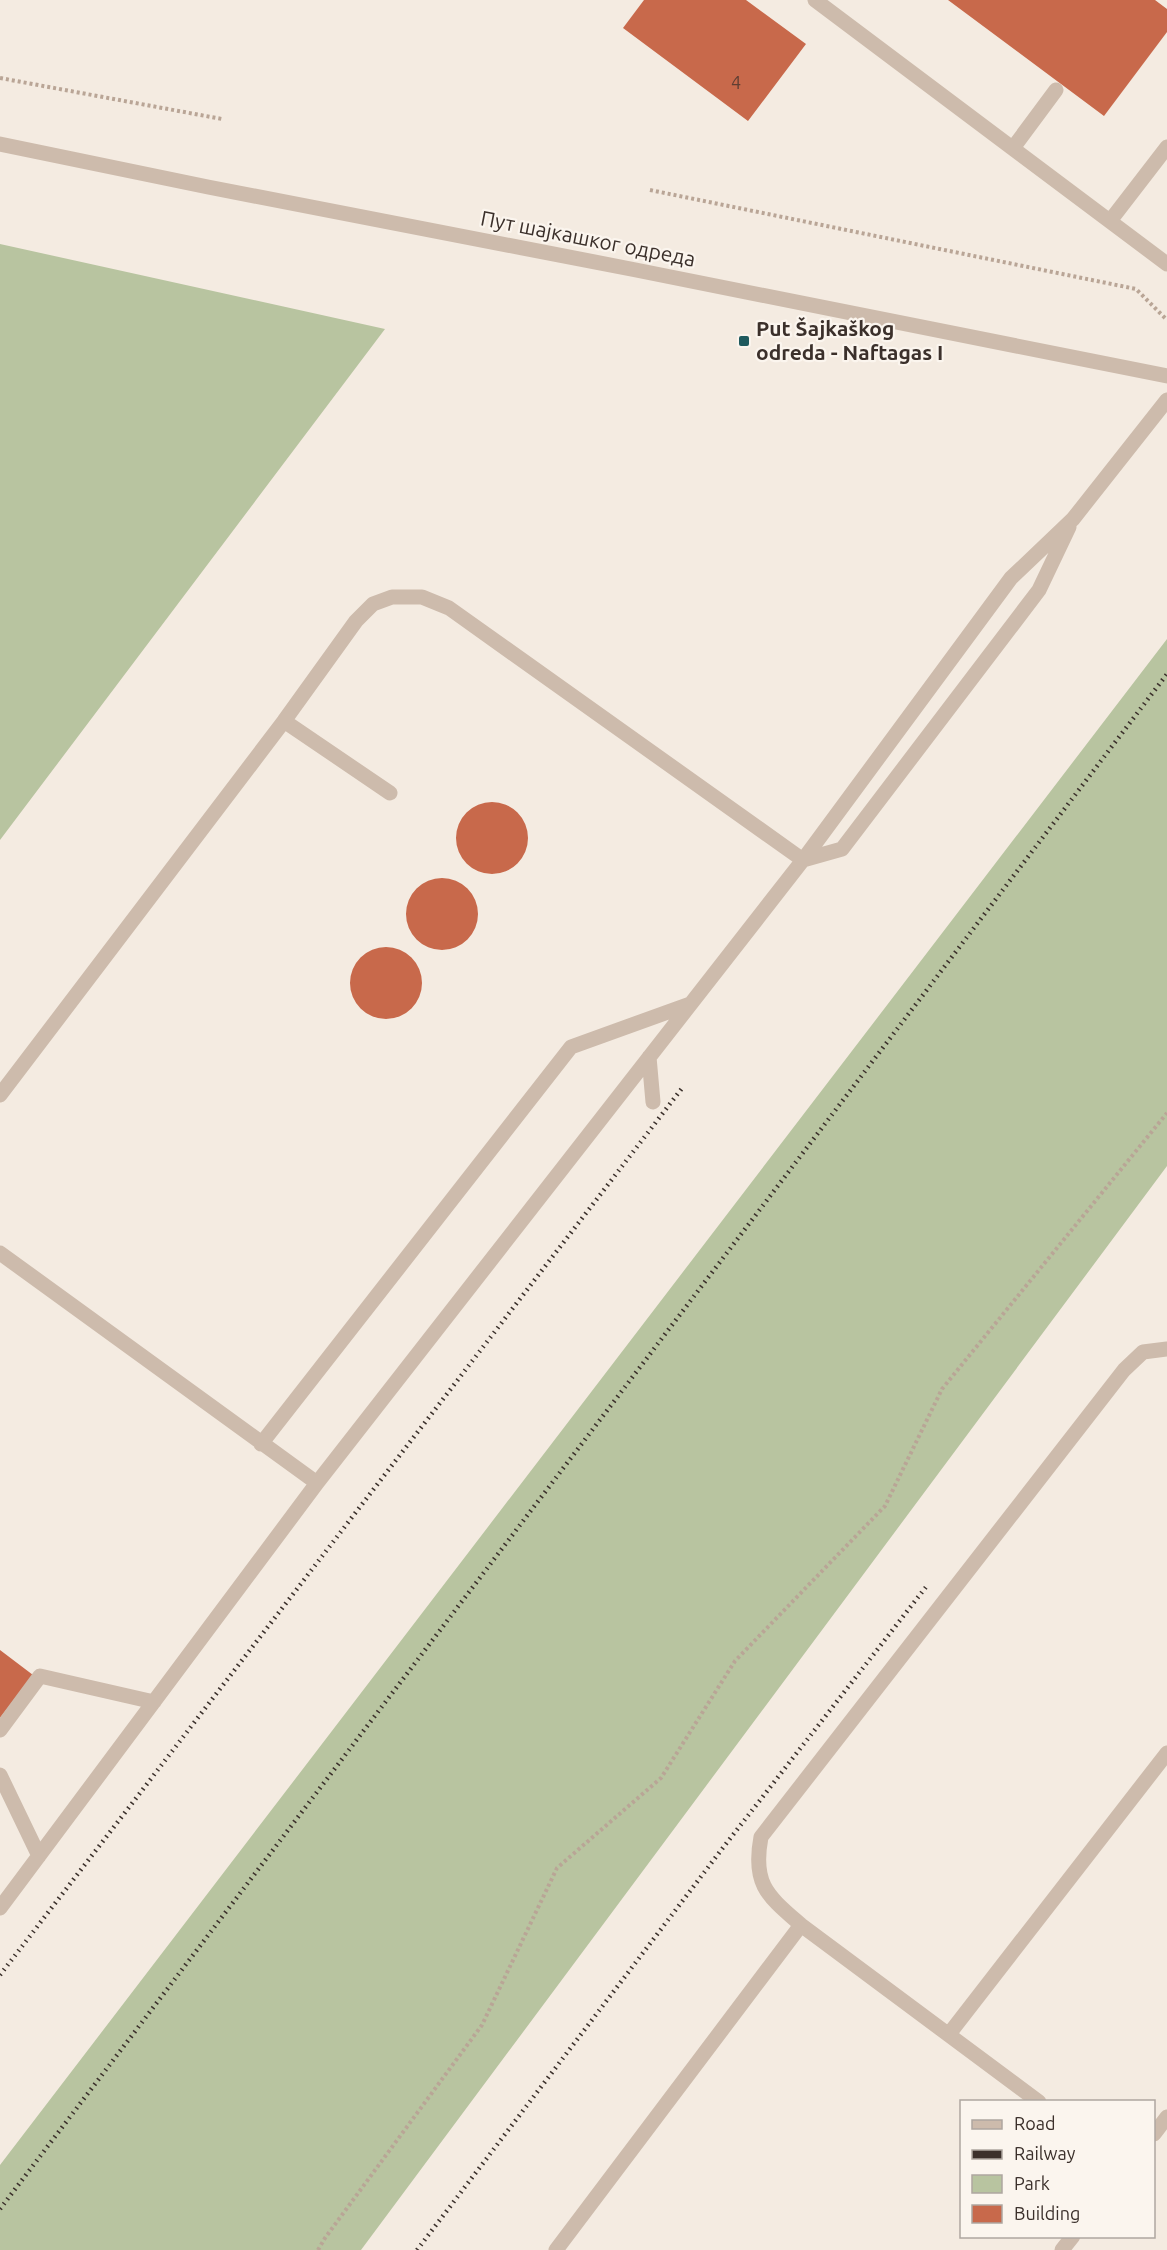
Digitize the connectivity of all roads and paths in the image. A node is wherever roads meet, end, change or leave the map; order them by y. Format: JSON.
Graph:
{"nodes":[{"id":1,"x":815,"y":0,"type":"edge"},
{"id":2,"x":0,"y":78,"type":"edge"},
{"id":3,"x":1056,"y":90,"type":"dead end"},
{"id":4,"x":222,"y":119,"type":"dead end"},
{"id":5,"x":0,"y":144,"type":"edge"},
{"id":6,"x":1167,"y":147,"type":"edge"},
{"id":7,"x":1013,"y":148,"type":"junction"},
{"id":8,"x":650,"y":190,"type":"dead end"},
{"id":9,"x":1110,"y":221,"type":"junction"},
{"id":10,"x":1167,"y":264,"type":"edge"},
{"id":11,"x":1167,"y":320,"type":"edge"},
{"id":12,"x":1167,"y":376,"type":"edge"},
{"id":13,"x":1167,"y":400,"type":"edge"},
{"id":14,"x":1073,"y":519,"type":"junction"},
{"id":15,"x":284,"y":721,"type":"junction"},
{"id":16,"x":390,"y":793,"type":"dead end"},
{"id":17,"x":802,"y":860,"type":"junction"},
{"id":18,"x":691,"y":1004,"type":"junction"},
{"id":19,"x":649,"y":1057,"type":"junction"},
{"id":20,"x":0,"y":1095,"type":"edge"},
{"id":21,"x":653,"y":1102,"type":"dead end"},
{"id":22,"x":1167,"y":1113,"type":"edge"},
{"id":23,"x":0,"y":1254,"type":"edge"},
{"id":24,"x":1167,"y":1349,"type":"edge"},
{"id":25,"x":261,"y":1444,"type":"junction"},
{"id":26,"x":317,"y":1483,"type":"junction"},
{"id":27,"x":154,"y":1702,"type":"junction"},
{"id":28,"x":0,"y":1730,"type":"edge"},
{"id":29,"x":1167,"y":1753,"type":"edge"},
{"id":30,"x":0,"y":1775,"type":"edge"},
{"id":31,"x":39,"y":1856,"type":"junction"},
{"id":32,"x":0,"y":1908,"type":"edge"},
{"id":33,"x":801,"y":1925,"type":"junction"},
{"id":34,"x":950,"y":2034,"type":"junction"},
{"id":35,"x":1036,"y":2100,"type":"edge"},
{"id":36,"x":1167,"y":2117,"type":"edge"},
{"id":37,"x":1155,"y":2133,"type":"edge"},
{"id":38,"x":318,"y":2250,"type":"edge"},
{"id":39,"x":556,"y":2250,"type":"edge"}],
"edges":[{"from":1,"to":7,"type":"street"},
{"from":2,"to":4,"type":"path"},
{"from":3,"to":7,"type":"street"},
{"from":5,"to":12,"type":"street","name":"Пут шајкашког одреда"},
{"from":6,"to":9,"type":"street"},
{"from":7,"to":9,"type":"street"},
{"from":8,"to":11,"type":"path"},
{"from":9,"to":10,"type":"street"},
{"from":13,"to":14,"type":"street"},
{"from":14,"to":17,"type":"street"},
{"from":14,"to":17,"type":"street"},
{"from":15,"to":16,"type":"street"},
{"from":15,"to":17,"type":"street"},
{"from":15,"to":20,"type":"street"},
{"from":17,"to":18,"type":"street"},
{"from":18,"to":19,"type":"street"},
{"from":18,"to":25,"type":"street"},
{"from":19,"to":21,"type":"street"},
{"from":19,"to":26,"type":"street"},
{"from":22,"to":38,"type":"path"},
{"from":23,"to":25,"type":"street"},
{"from":24,"to":33,"type":"street"},
{"from":25,"to":26,"type":"street"},
{"from":26,"to":27,"type":"street"},
{"from":27,"to":28,"type":"street"},
{"from":27,"to":31,"type":"street"},
{"from":29,"to":34,"type":"street"},
{"from":30,"to":31,"type":"street"},
{"from":31,"to":32,"type":"street"},
{"from":33,"to":34,"type":"street"},
{"from":33,"to":39,"type":"street"},
{"from":34,"to":35,"type":"street"},
{"from":36,"to":37,"type":"street"}]}
